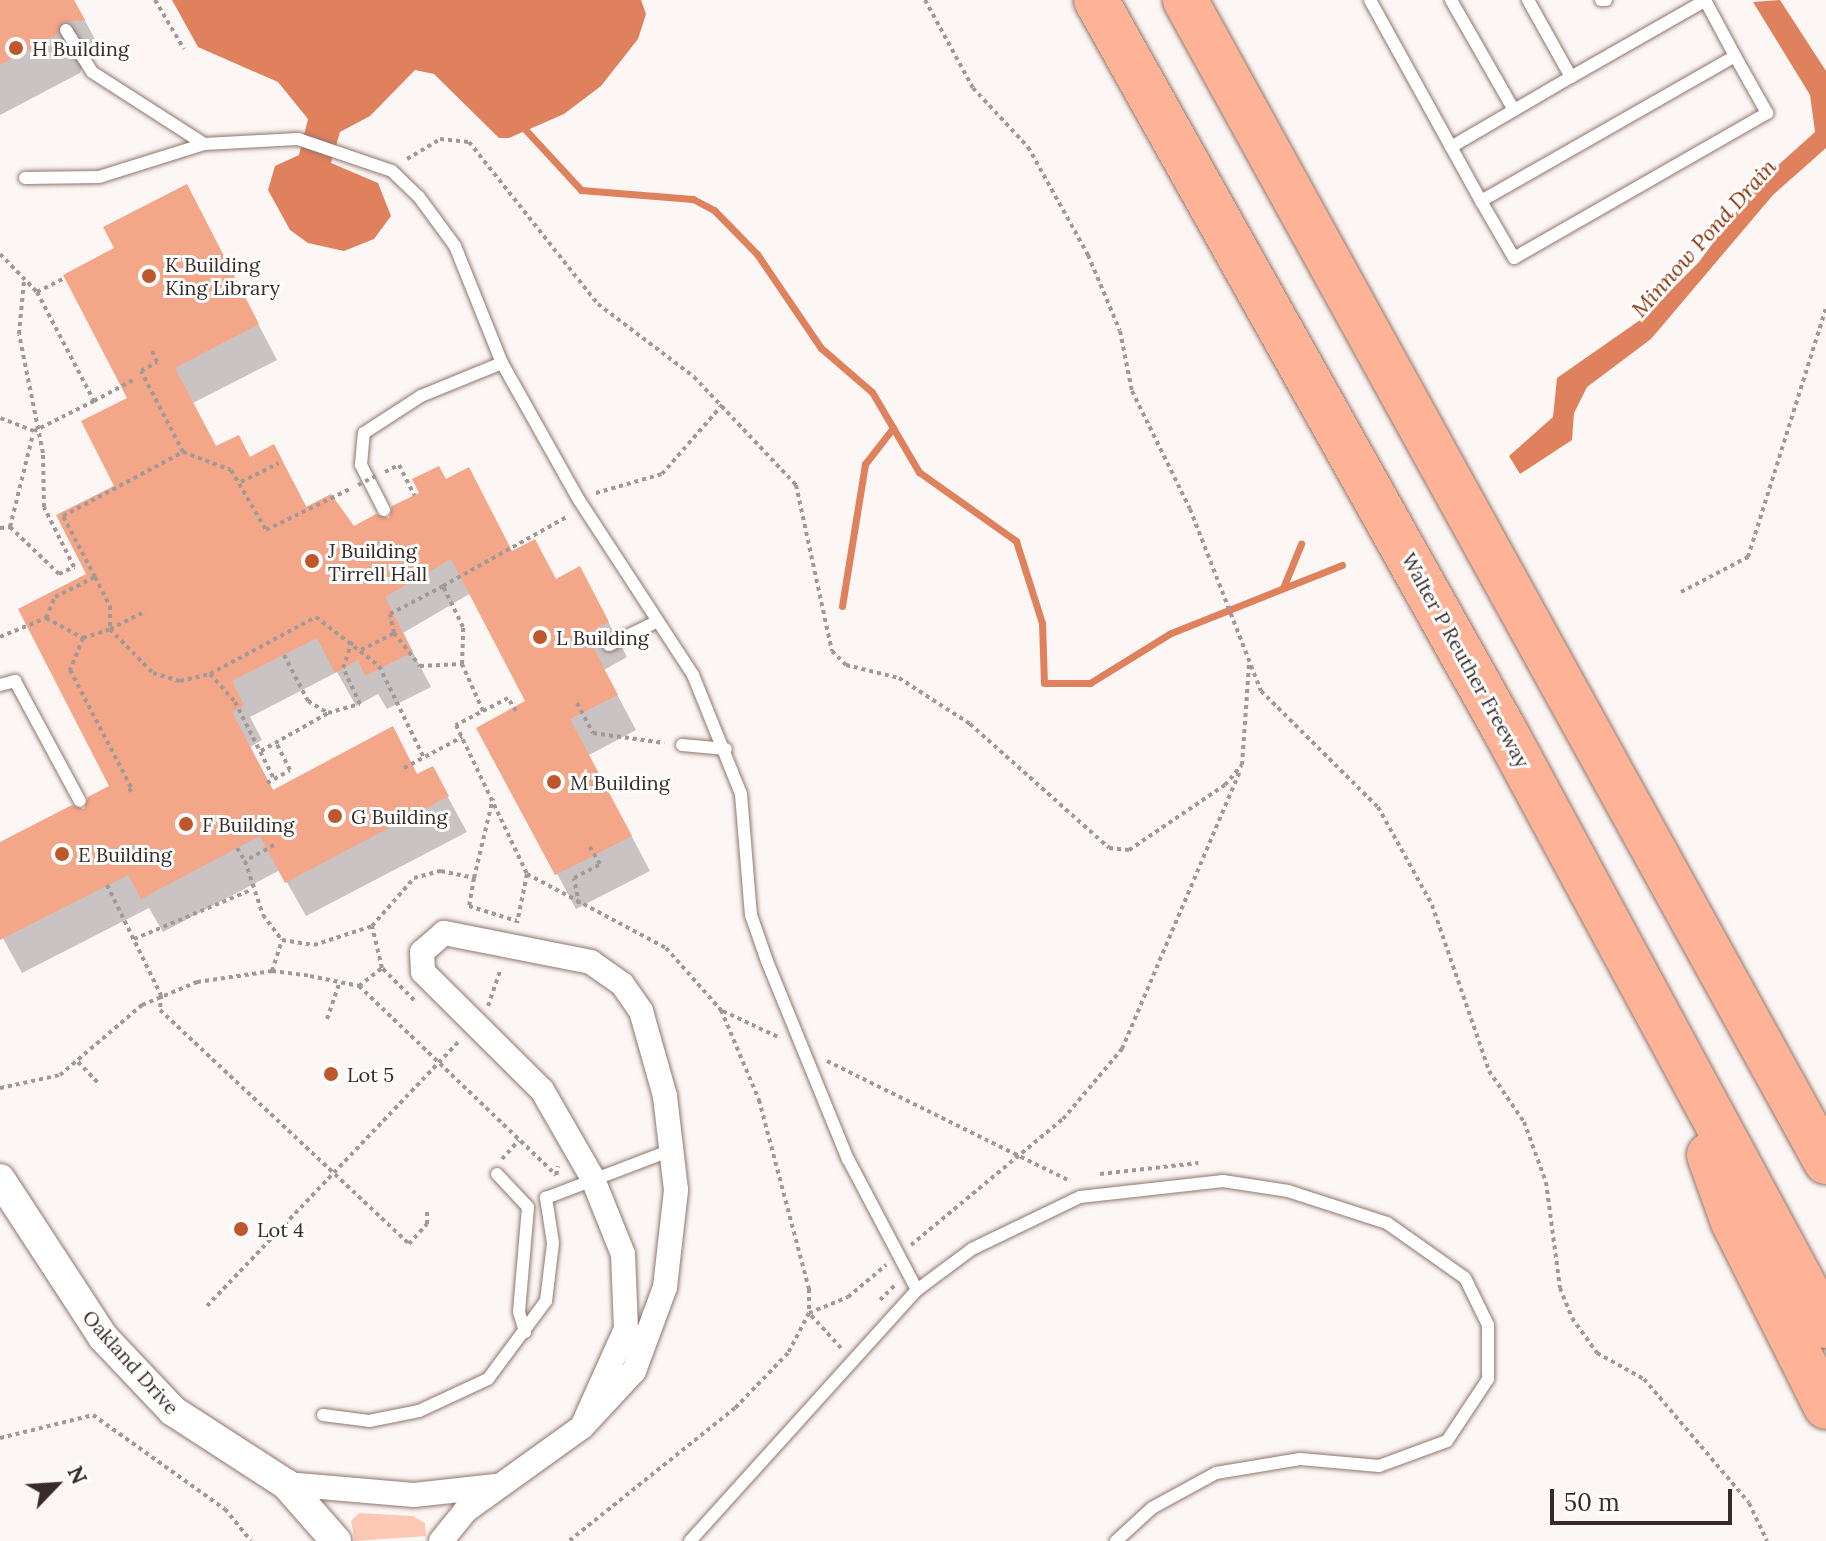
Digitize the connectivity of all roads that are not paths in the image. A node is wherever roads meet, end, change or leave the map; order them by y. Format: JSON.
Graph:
{"nodes":[{"id":1,"x":1096,"y":0,"type":"edge"},
{"id":2,"x":1185,"y":0,"type":"edge"},
{"id":3,"x":1370,"y":0,"type":"edge"},
{"id":4,"x":1451,"y":0,"type":"edge"},
{"id":5,"x":1528,"y":0,"type":"edge"},
{"id":6,"x":1705,"y":0,"type":"edge"},
{"id":7,"x":66,"y":30,"type":"dead end"},
{"id":8,"x":1735,"y":56,"type":"junction"},
{"id":9,"x":1571,"y":77,"type":"junction"},
{"id":10,"x":1514,"y":110,"type":"junction"},
{"id":11,"x":204,"y":144,"type":"junction"},
{"id":12,"x":1451,"y":147,"type":"junction"},
{"id":13,"x":25,"y":178,"type":"dead end"},
{"id":14,"x":1481,"y":201,"type":"junction"},
{"id":15,"x":502,"y":363,"type":"junction"},
{"id":16,"x":384,"y":510,"type":"dead end"},
{"id":17,"x":656,"y":622,"type":"junction"},
{"id":18,"x":609,"y":645,"type":"dead end"},
{"id":19,"x":0,"y":685,"type":"edge"},
{"id":20,"x":682,"y":745,"type":"road end"},
{"id":21,"x":726,"y":749,"type":"junction"},
{"id":22,"x":80,"y":801,"type":"dead end"},
{"id":23,"x":1707,"y":940,"type":"junction"},
{"id":24,"x":1657,"y":1010,"type":"junction"},
{"id":25,"x":1826,"y":1133,"type":"edge"},
{"id":26,"x":675,"y":1149,"type":"junction"},
{"id":27,"x":1826,"y":1162,"type":"edge"},
{"id":28,"x":495,"y":1172,"type":"road end"},
{"id":29,"x":592,"y":1177,"type":"junction"},
{"id":30,"x":0,"y":1179,"type":"edge"},
{"id":31,"x":546,"y":1198,"type":"junction"},
{"id":32,"x":528,"y":1207,"type":"junction"},
{"id":33,"x":917,"y":1290,"type":"junction"},
{"id":34,"x":1826,"y":1326,"type":"edge"},
{"id":35,"x":525,"y":1332,"type":"junction"},
{"id":36,"x":1826,"y":1407,"type":"edge"},
{"id":37,"x":323,"y":1415,"type":"dead end"},
{"id":38,"x":582,"y":1427,"type":"junction"},
{"id":39,"x":286,"y":1484,"type":"junction"},
{"id":40,"x":498,"y":1485,"type":"junction"},
{"id":41,"x":336,"y":1541,"type":"edge"},
{"id":42,"x":441,"y":1541,"type":"edge"},
{"id":43,"x":690,"y":1541,"type":"edge"},
{"id":44,"x":1116,"y":1541,"type":"edge"}],
"edges":[{"from":1,"to":24,"type":"highway","name":"Walter P Reuther Freeway"},
{"from":2,"to":23,"type":"highway"},
{"from":3,"to":12,"type":"lane"},
{"from":4,"to":10,"type":"lane"},
{"from":5,"to":9,"type":"lane"},
{"from":6,"to":8,"type":"lane"},
{"from":6,"to":9,"type":"lane"},
{"from":7,"to":11,"type":"lane"},
{"from":8,"to":14,"type":"lane"},
{"from":8,"to":14,"type":"lane"},
{"from":9,"to":10,"type":"lane"},
{"from":10,"to":12,"type":"lane"},
{"from":11,"to":13,"type":"lane"},
{"from":11,"to":15,"type":"lane"},
{"from":12,"to":14,"type":"lane"},
{"from":15,"to":16,"type":"lane"},
{"from":15,"to":17,"type":"lane"},
{"from":17,"to":18,"type":"lane"},
{"from":17,"to":21,"type":"lane"},
{"from":19,"to":22,"type":"lane"},
{"from":20,"to":21,"type":"lane"},
{"from":21,"to":33,"type":"lane"},
{"from":23,"to":25,"type":"highway"},
{"from":23,"to":27,"type":"highway"},
{"from":24,"to":34,"type":"highway","name":"Walter P Reuther Freeway"},
{"from":24,"to":36,"type":"highway"},
{"from":26,"to":29,"type":"lane"},
{"from":26,"to":29,"type":"street"},
{"from":26,"to":38,"type":"street"},
{"from":28,"to":32,"type":"lane"},
{"from":29,"to":31,"type":"lane"},
{"from":29,"to":38,"type":"street"},
{"from":30,"to":39,"type":"street","name":"Oakland Drive"},
{"from":31,"to":32,"type":"lane"},
{"from":31,"to":35,"type":"lane"},
{"from":32,"to":35,"type":"lane"},
{"from":33,"to":43,"type":"lane"},
{"from":33,"to":44,"type":"lane"},
{"from":35,"to":37,"type":"lane"},
{"from":38,"to":40,"type":"street"},
{"from":39,"to":40,"type":"street"},
{"from":39,"to":41,"type":"street","name":"Oakland Drive"},
{"from":40,"to":42,"type":"street"}]}
